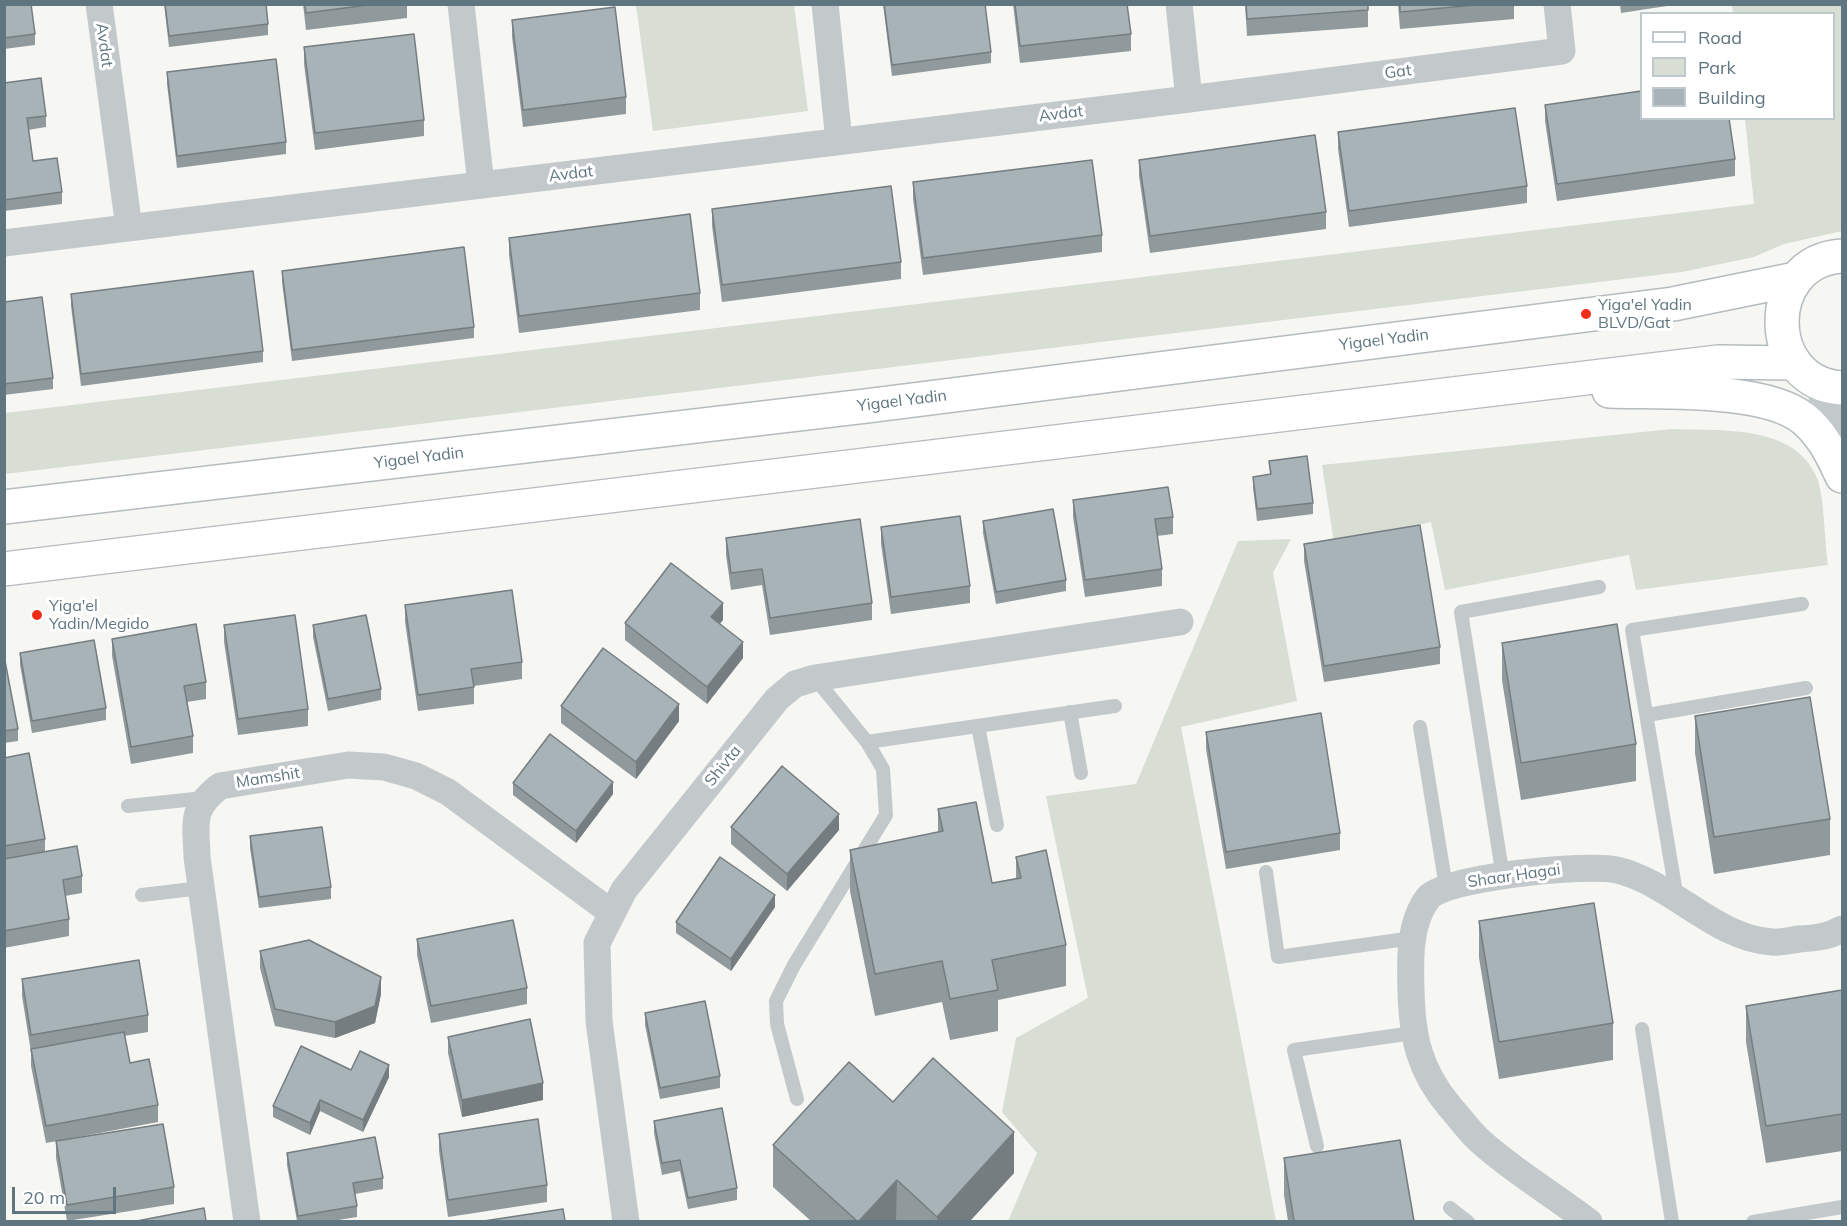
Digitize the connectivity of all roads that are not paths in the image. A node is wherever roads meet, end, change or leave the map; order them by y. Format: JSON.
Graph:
{"nodes":[{"id":1,"x":99,"y":4,"type":"edge"},
{"id":2,"x":461,"y":4,"type":"edge"},
{"id":3,"x":825,"y":4,"type":"edge"},
{"id":4,"x":1179,"y":4,"type":"edge"},
{"id":5,"x":1557,"y":4,"type":"edge"},
{"id":6,"x":1189,"y":99,"type":"junction"},
{"id":7,"x":839,"y":141,"type":"junction"},
{"id":8,"x":481,"y":185,"type":"junction"},
{"id":9,"x":129,"y":228,"type":"junction"},
{"id":10,"x":4,"y":243,"type":"edge"},
{"id":11,"x":1842,"y":256,"type":"edge"},
{"id":12,"x":1796,"y":279,"type":"junction"},
{"id":13,"x":1794,"y":363,"type":"junction"},
{"id":14,"x":1831,"y":385,"type":"edge"},
{"id":15,"x":1509,"y":388,"type":"junction"},
{"id":16,"x":1842,"y":435,"type":"edge"},
{"id":17,"x":1842,"y":476,"type":"edge"},
{"id":18,"x":4,"y":507,"type":"edge"},
{"id":19,"x":4,"y":569,"type":"edge"},
{"id":20,"x":1599,"y":587,"type":"dead end"},
{"id":21,"x":1802,"y":604,"type":"dead end"},
{"id":22,"x":1180,"y":622,"type":"dead end"},
{"id":23,"x":815,"y":678,"type":"junction"},
{"id":24,"x":1806,"y":688,"type":"dead end"},
{"id":25,"x":1115,"y":706,"type":"dead end"},
{"id":26,"x":1070,"y":712,"type":"junction"},
{"id":27,"x":1647,"y":716,"type":"junction"},
{"id":28,"x":978,"y":726,"type":"junction"},
{"id":29,"x":1420,"y":727,"type":"dead end"},
{"id":30,"x":867,"y":742,"type":"junction"},
{"id":31,"x":1081,"y":772,"type":"dead end"},
{"id":32,"x":204,"y":798,"type":"junction"},
{"id":33,"x":128,"y":806,"type":"dead end"},
{"id":34,"x":997,"y":825,"type":"dead end"},
{"id":35,"x":1266,"y":872,"type":"dead end"},
{"id":36,"x":1503,"y":877,"type":"junction"},
{"id":37,"x":1446,"y":887,"type":"junction"},
{"id":38,"x":201,"y":888,"type":"junction"},
{"id":39,"x":142,"y":895,"type":"dead end"},
{"id":40,"x":1677,"y":900,"type":"junction"},
{"id":41,"x":612,"y":913,"type":"junction"},
{"id":42,"x":1842,"y":929,"type":"edge"},
{"id":43,"x":1413,"y":938,"type":"junction"},
{"id":44,"x":1642,"y":1029,"type":"dead end"},
{"id":45,"x":1413,"y":1033,"type":"junction"},
{"id":46,"x":797,"y":1100,"type":"dead end"},
{"id":47,"x":1317,"y":1146,"type":"dead end"},
{"id":48,"x":1842,"y":1207,"type":"edge"},
{"id":49,"x":1450,"y":1208,"type":"dead end"},
{"id":50,"x":247,"y":1221,"type":"edge"},
{"id":51,"x":626,"y":1221,"type":"edge"},
{"id":52,"x":1468,"y":1221,"type":"edge"},
{"id":53,"x":1590,"y":1221,"type":"edge"},
{"id":54,"x":1672,"y":1221,"type":"edge"},
{"id":55,"x":1753,"y":1221,"type":"edge"}],
"edges":[{"from":1,"to":9,"type":"street","name":"Avdat"},
{"from":2,"to":8,"type":"street"},
{"from":3,"to":7,"type":"street"},
{"from":4,"to":6,"type":"street"},
{"from":5,"to":6,"type":"street","name":"Gat"},
{"from":6,"to":7,"type":"street","name":"Avdat"},
{"from":7,"to":8,"type":"street","name":"Avdat"},
{"from":8,"to":9,"type":"street","name":"Avdat"},
{"from":9,"to":10,"type":"street","name":"Avdat"},
{"from":11,"to":12,"type":"main road"},
{"from":12,"to":13,"type":"main road"},
{"from":12,"to":18,"type":"main road","name":"Yigael Yadin"},
{"from":13,"to":14,"type":"main road"},
{"from":13,"to":15,"type":"main road"},
{"from":14,"to":16,"type":"street"},
{"from":15,"to":17,"type":"main road"},
{"from":15,"to":19,"type":"main road"},
{"from":20,"to":36,"type":"lane"},
{"from":21,"to":27,"type":"lane"},
{"from":22,"to":23,"type":"street","name":"Shivta"},
{"from":23,"to":30,"type":"lane"},
{"from":23,"to":41,"type":"street","name":"Shivta"},
{"from":24,"to":27,"type":"lane"},
{"from":25,"to":26,"type":"lane"},
{"from":26,"to":28,"type":"lane"},
{"from":26,"to":31,"type":"lane"},
{"from":27,"to":40,"type":"lane"},
{"from":28,"to":30,"type":"lane"},
{"from":28,"to":34,"type":"lane"},
{"from":29,"to":37,"type":"lane"},
{"from":30,"to":46,"type":"lane"},
{"from":32,"to":33,"type":"lane"},
{"from":32,"to":38,"type":"street"},
{"from":32,"to":41,"type":"street","name":"Mamshit"},
{"from":35,"to":43,"type":"lane"},
{"from":36,"to":37,"type":"street","name":"Shaar Hagai"},
{"from":36,"to":40,"type":"street","name":"Shaar Hagai"},
{"from":37,"to":43,"type":"street","name":"Shaar Hagai"},
{"from":38,"to":39,"type":"lane"},
{"from":38,"to":50,"type":"street"},
{"from":40,"to":42,"type":"street","name":"Shaar Hagai"},
{"from":41,"to":51,"type":"street","name":"Shivta"},
{"from":43,"to":45,"type":"street","name":"Shaar Hagai"},
{"from":44,"to":54,"type":"lane"},
{"from":45,"to":47,"type":"lane"},
{"from":45,"to":53,"type":"street","name":"Shaar Hagai"},
{"from":48,"to":55,"type":"lane"},
{"from":49,"to":52,"type":"lane"}]}
